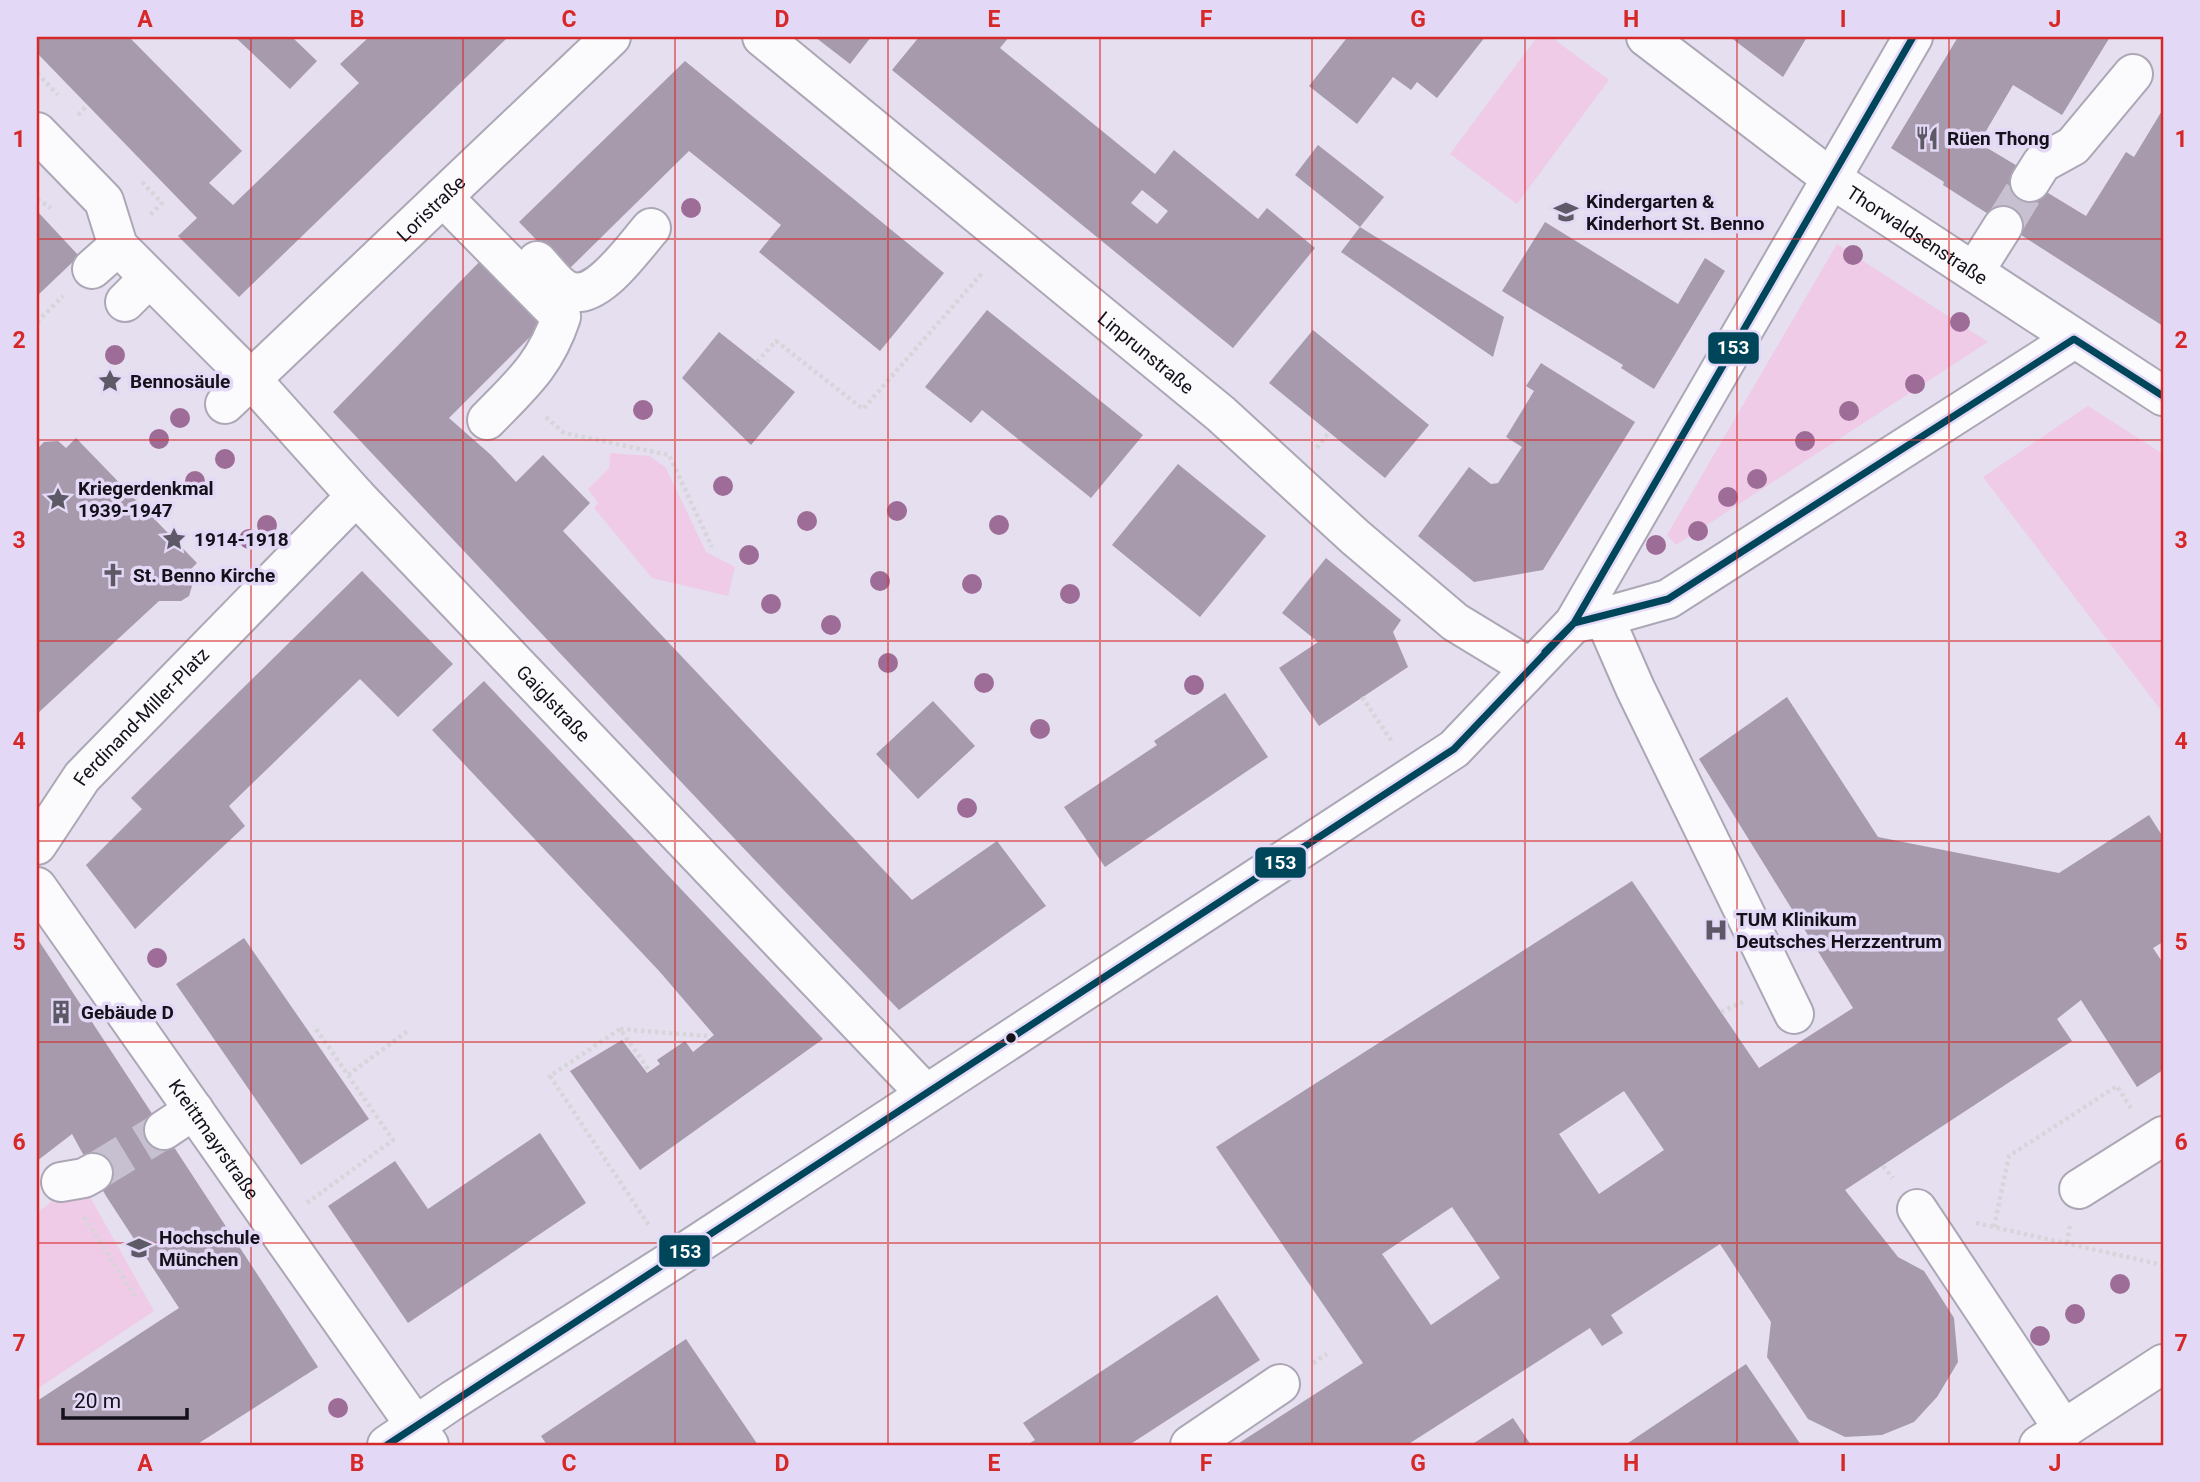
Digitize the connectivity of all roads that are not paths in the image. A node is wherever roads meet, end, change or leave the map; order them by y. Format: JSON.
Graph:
{"nodes":[{"id":1,"x":611,"y":37,"type":"edge"},
{"id":2,"x":762,"y":37,"type":"edge"},
{"id":3,"x":1646,"y":37,"type":"edge"},
{"id":4,"x":1913,"y":37,"type":"edge"},
{"id":5,"x":2133,"y":74,"type":"dead end"},
{"id":6,"x":37,"y":132,"type":"edge"},
{"id":7,"x":1832,"y":178,"type":"junction"},
{"id":8,"x":2030,"y":182,"type":"tunnel mouth"},
{"id":9,"x":451,"y":190,"type":"junction"},
{"id":10,"x":2003,"y":226,"type":"tunnel mouth"},
{"id":11,"x":650,"y":228,"type":"dead end"},
{"id":12,"x":1974,"y":272,"type":"junction"},
{"id":13,"x":2074,"y":339,"type":"junction"},
{"id":14,"x":238,"y":392,"type":"junction"},
{"id":15,"x":2163,"y":396,"type":"edge"},
{"id":16,"x":487,"y":421,"type":"dead end"},
{"id":17,"x":356,"y":496,"type":"junction"},
{"id":18,"x":1589,"y":620,"type":"junction"},
{"id":19,"x":1529,"y":667,"type":"junction"},
{"id":20,"x":37,"y":845,"type":"edge"},
{"id":21,"x":37,"y":887,"type":"edge"},
{"id":22,"x":1794,"y":1014,"type":"dead end"},
{"id":23,"x":926,"y":1094,"type":"junction"},
{"id":24,"x":2158,"y":1140,"type":"edge"},
{"id":25,"x":2079,"y":1189,"type":"dead end"},
{"id":26,"x":1917,"y":1209,"type":"road end"},
{"id":27,"x":2163,"y":1364,"type":"edge"},
{"id":28,"x":1280,"y":1384,"type":"dead end"},
{"id":29,"x":411,"y":1439,"type":"edge"},
{"id":30,"x":2053,"y":1440,"type":"edge"},
{"id":31,"x":1190,"y":1445,"type":"edge"}],
"edges":[{"from":1,"to":9,"type":"street","name":"Loristraße"},
{"from":2,"to":19,"type":"street","name":"Linprunstraße"},
{"from":3,"to":7,"type":"street","name":"Thorwaldsenstraße"},
{"from":4,"to":7,"type":"street"},
{"from":5,"to":8,"type":"street"},
{"from":6,"to":14,"type":"street"},
{"from":7,"to":12,"type":"street","name":"Thorwaldsenstraße"},
{"from":7,"to":18,"type":"street"},
{"from":9,"to":11,"type":"street"},
{"from":9,"to":14,"type":"street","name":"Loristraße"},
{"from":9,"to":16,"type":"street"},
{"from":10,"to":12,"type":"street"},
{"from":12,"to":13,"type":"street","name":"Thorwaldsenstraße"},
{"from":13,"to":15,"type":"street","name":"Thorwaldsenstraße"},
{"from":13,"to":18,"type":"street"},
{"from":14,"to":17,"type":"street"},
{"from":17,"to":20,"type":"street","name":"Ferdinand-Miller-Platz"},
{"from":17,"to":23,"type":"street","name":"Gaiglstraße"},
{"from":18,"to":19,"type":"street"},
{"from":18,"to":22,"type":"street"},
{"from":19,"to":23,"type":"street"},
{"from":21,"to":29,"type":"street","name":"Kreittmayrstraße"},
{"from":23,"to":29,"type":"street"},
{"from":24,"to":25,"type":"street"},
{"from":26,"to":30,"type":"street"},
{"from":27,"to":30,"type":"street"},
{"from":28,"to":31,"type":"street"}]}
